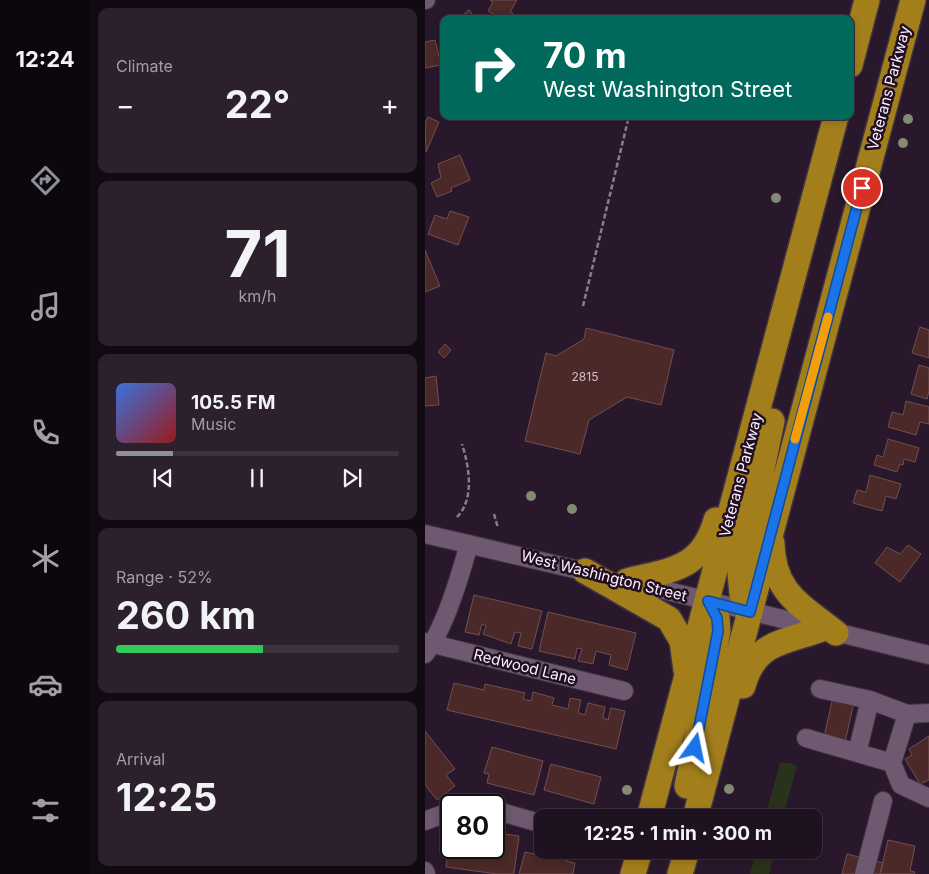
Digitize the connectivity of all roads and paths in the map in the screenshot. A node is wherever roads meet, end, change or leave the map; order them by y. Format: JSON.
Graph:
{"nodes":[{"id":1,"x":867,"y":0,"type":"edge"},
{"id":2,"x":913,"y":0,"type":"edge"},
{"id":3,"x":854,"y":49,"type":"edge"},
{"id":4,"x":628,"y":120,"type":"edge"},
{"id":5,"x":835,"y":120,"type":"edge"},
{"id":6,"x":797,"y":265,"type":"junction"},
{"id":7,"x":583,"y":306,"type":"dead end"},
{"id":8,"x":766,"y":380,"type":"junction"},
{"id":9,"x":462,"y":444,"type":"dead end"},
{"id":10,"x":494,"y":514,"type":"dead end"},
{"id":11,"x":457,"y":518,"type":"dead end"},
{"id":12,"x":498,"y":528,"type":"dead end"},
{"id":13,"x":771,"y":528,"type":"junction"},
{"id":14,"x":425,"y":534,"type":"edge"},
{"id":15,"x":469,"y":544,"type":"junction"},
{"id":16,"x":585,"y":571,"type":"junction"},
{"id":17,"x":627,"y":581,"type":"junction"},
{"id":18,"x":708,"y":601,"type":"junction"},
{"id":19,"x":750,"y":612,"type":"junction"},
{"id":20,"x":829,"y":631,"type":"junction"},
{"id":21,"x":428,"y":647,"type":"edge"},
{"id":22,"x":929,"y":655,"type":"edge"},
{"id":23,"x":687,"y":680,"type":"junction"},
{"id":24,"x":820,"y":689,"type":"dead end"},
{"id":25,"x":624,"y":691,"type":"dead end"},
{"id":26,"x":870,"y":700,"type":"junction"},
{"id":27,"x":929,"y":713,"type":"edge"},
{"id":28,"x":907,"y":714,"type":"junction"},
{"id":29,"x":805,"y":738,"type":"dead end"},
{"id":30,"x":857,"y":753,"type":"junction"},
{"id":31,"x":892,"y":763,"type":"junction"},
{"id":32,"x":926,"y":795,"type":"edge"},
{"id":33,"x":883,"y":801,"type":"dead end"},
{"id":34,"x":651,"y":809,"type":"edge"},
{"id":35,"x":682,"y":809,"type":"edge"},
{"id":36,"x":697,"y":809,"type":"edge"},
{"id":37,"x":709,"y":809,"type":"edge"},
{"id":38,"x":505,"y":813,"type":"edge"},
{"id":39,"x":440,"y":815,"type":"edge"},
{"id":40,"x":425,"y":821,"type":"edge"},
{"id":41,"x":534,"y":821,"type":"edge"},
{"id":42,"x":637,"y":859,"type":"edge"},
{"id":43,"x":671,"y":859,"type":"edge"},
{"id":44,"x":684,"y":859,"type":"edge"},
{"id":45,"x":633,"y":874,"type":"edge"},
{"id":46,"x":668,"y":874,"type":"edge"},
{"id":47,"x":680,"y":874,"type":"edge"},
{"id":48,"x":864,"y":874,"type":"edge"}],
"edges":[{"from":1,"to":3,"type":"highway"},
{"from":2,"to":13,"type":"highway","name":"Veterans Parkway"},
{"from":4,"to":7,"type":"path"},
{"from":5,"to":6,"type":"highway","name":"Veterans Parkway"},
{"from":6,"to":8,"type":"highway","name":"Veterans Parkway"},
{"from":6,"to":19,"type":"highway"},
{"from":8,"to":17,"type":"highway"},
{"from":8,"to":18,"type":"highway","name":"Veterans Parkway"},
{"from":9,"to":11,"type":"path"},
{"from":10,"to":12,"type":"path"},
{"from":13,"to":19,"type":"highway","name":"Veterans Parkway"},
{"from":13,"to":20,"type":"highway"},
{"from":14,"to":15,"type":"street","name":"West Washington Street"},
{"from":15,"to":16,"type":"street","name":"West Washington Street"},
{"from":15,"to":21,"type":"street"},
{"from":16,"to":17,"type":"street","name":"West Washington Street"},
{"from":16,"to":23,"type":"highway"},
{"from":17,"to":18,"type":"street","name":"West Washington Street"},
{"from":18,"to":19,"type":"street","name":"West Washington Street"},
{"from":18,"to":23,"type":"highway","name":"Veterans Parkway"},
{"from":18,"to":35,"type":"highway"},
{"from":19,"to":20,"type":"street","name":"West Washington Street"},
{"from":19,"to":36,"type":"highway","name":"Veterans Parkway"},
{"from":20,"to":22,"type":"street","name":"West Washington Street"},
{"from":20,"to":37,"type":"highway"},
{"from":21,"to":25,"type":"street","name":"Redwood Lane"},
{"from":23,"to":34,"type":"highway","name":"Veterans Parkway"},
{"from":24,"to":26,"type":"street"},
{"from":26,"to":28,"type":"street"},
{"from":26,"to":30,"type":"street"},
{"from":27,"to":28,"type":"street"},
{"from":28,"to":31,"type":"street"},
{"from":29,"to":30,"type":"street"},
{"from":30,"to":31,"type":"street"},
{"from":31,"to":32,"type":"street"},
{"from":33,"to":48,"type":"street"},
{"from":38,"to":41,"type":"street"},
{"from":39,"to":40,"type":"street"},
{"from":42,"to":45,"type":"highway"},
{"from":43,"to":46,"type":"highway"},
{"from":44,"to":47,"type":"highway"}]}
